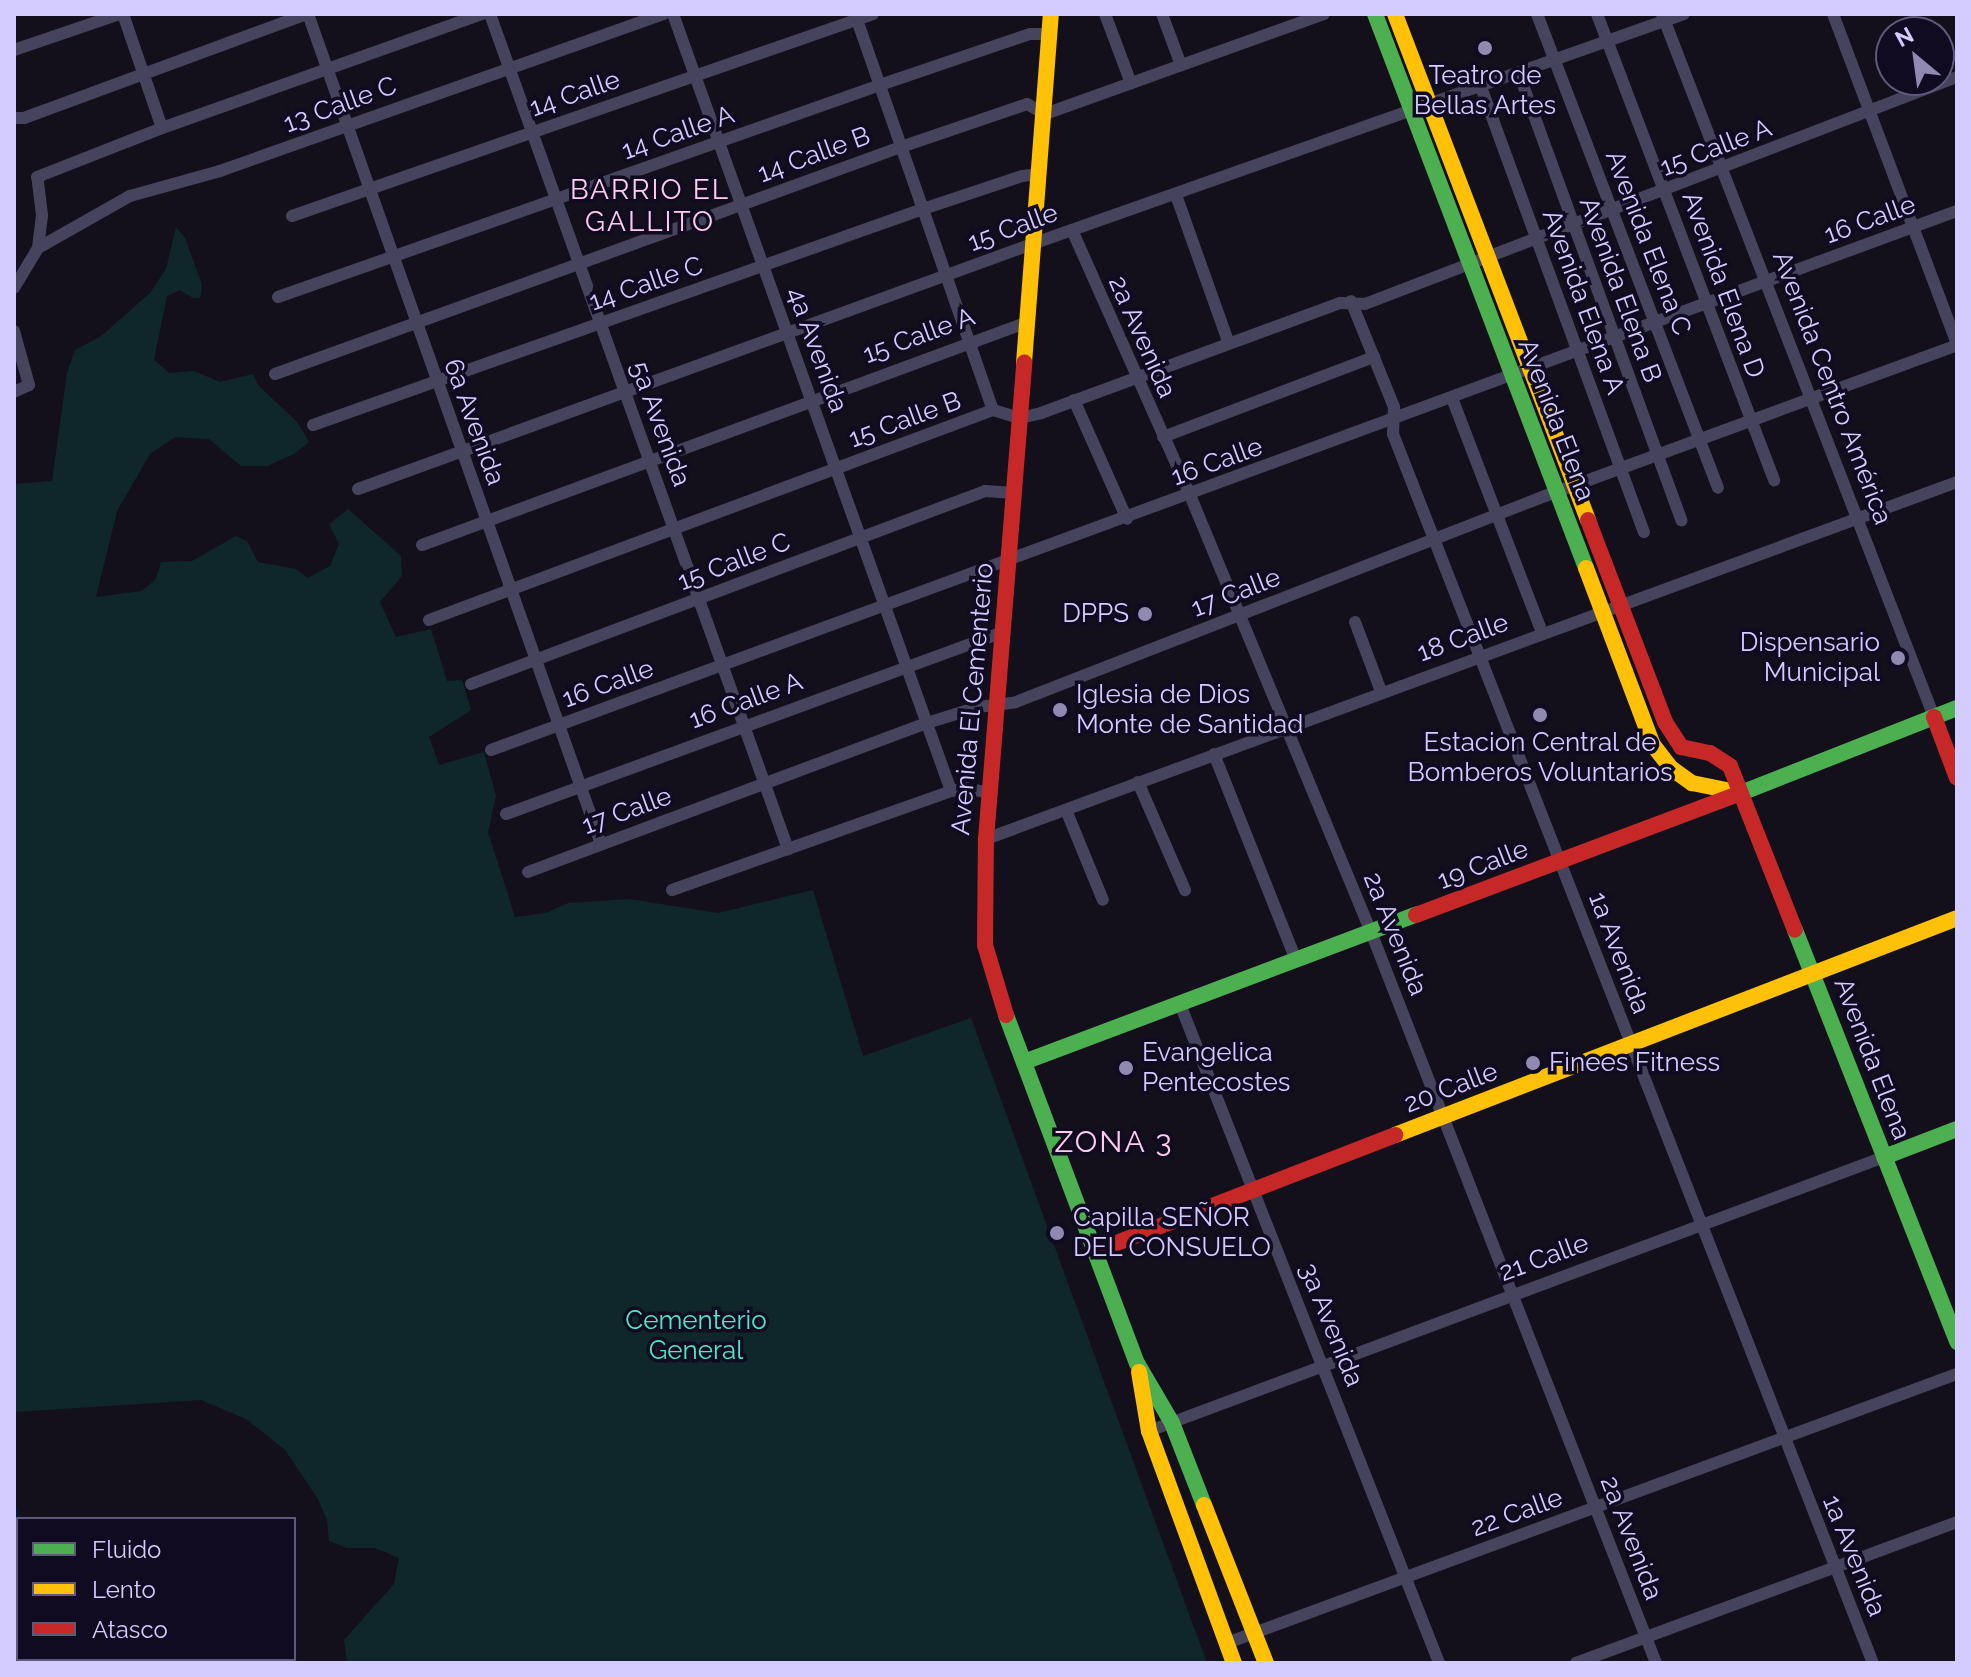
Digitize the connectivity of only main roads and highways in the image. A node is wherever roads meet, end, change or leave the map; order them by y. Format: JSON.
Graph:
{"nodes":[{"id":1,"x":1051,"y":14,"type":"edge"},
{"id":2,"x":1375,"y":14,"type":"edge"},
{"id":3,"x":1395,"y":14,"type":"edge"},
{"id":4,"x":1957,"y":708,"type":"edge"},
{"id":5,"x":1934,"y":717,"type":"junction"},
{"id":6,"x":1957,"y":778,"type":"edge"},
{"id":7,"x":1741,"y":793,"type":"junction"},
{"id":8,"x":1957,"y":918,"type":"edge"},
{"id":9,"x":1814,"y":973,"type":"junction"},
{"id":10,"x":1024,"y":1062,"type":"junction"},
{"id":11,"x":1957,"y":1129,"type":"edge"},
{"id":12,"x":1884,"y":1157,"type":"junction"},
{"id":13,"x":1096,"y":1251,"type":"junction"},
{"id":14,"x":1957,"y":1342,"type":"edge"},
{"id":15,"x":1137,"y":1363,"type":"junction"},
{"id":16,"x":1234,"y":1663,"type":"edge"},
{"id":17,"x":1266,"y":1663,"type":"edge"}],
"edges":[{"from":1,"to":10,"type":"main road","name":"Avenida El Cementerio"},
{"from":2,"to":7,"type":"main road","name":"Avenida Elena"},
{"from":3,"to":7,"type":"main road","name":"Avenida Elena"},
{"from":4,"to":5,"type":"main road","name":"19 Calle"},
{"from":5,"to":6,"type":"main road","name":"Avenida Centro América"},
{"from":5,"to":7,"type":"main road","name":"19 Calle"},
{"from":7,"to":9,"type":"main road","name":"Avenida Elena"},
{"from":7,"to":10,"type":"main road","name":"19 Calle"},
{"from":8,"to":9,"type":"main road","name":"20 Calle"},
{"from":9,"to":12,"type":"main road","name":"Avenida Elena"},
{"from":9,"to":13,"type":"main road","name":"20 Calle"},
{"from":10,"to":13,"type":"main road","name":"Avenida El Cementerio"},
{"from":11,"to":12,"type":"main road","name":"21 Calle"},
{"from":12,"to":14,"type":"main road","name":"Avenida Elena"},
{"from":13,"to":15,"type":"main road","name":"Avenida El Cementerio"},
{"from":15,"to":16,"type":"main road","name":"Avenida El Cementerio"},
{"from":15,"to":17,"type":"main road","name":"Avenida El Cementerio"}]}
